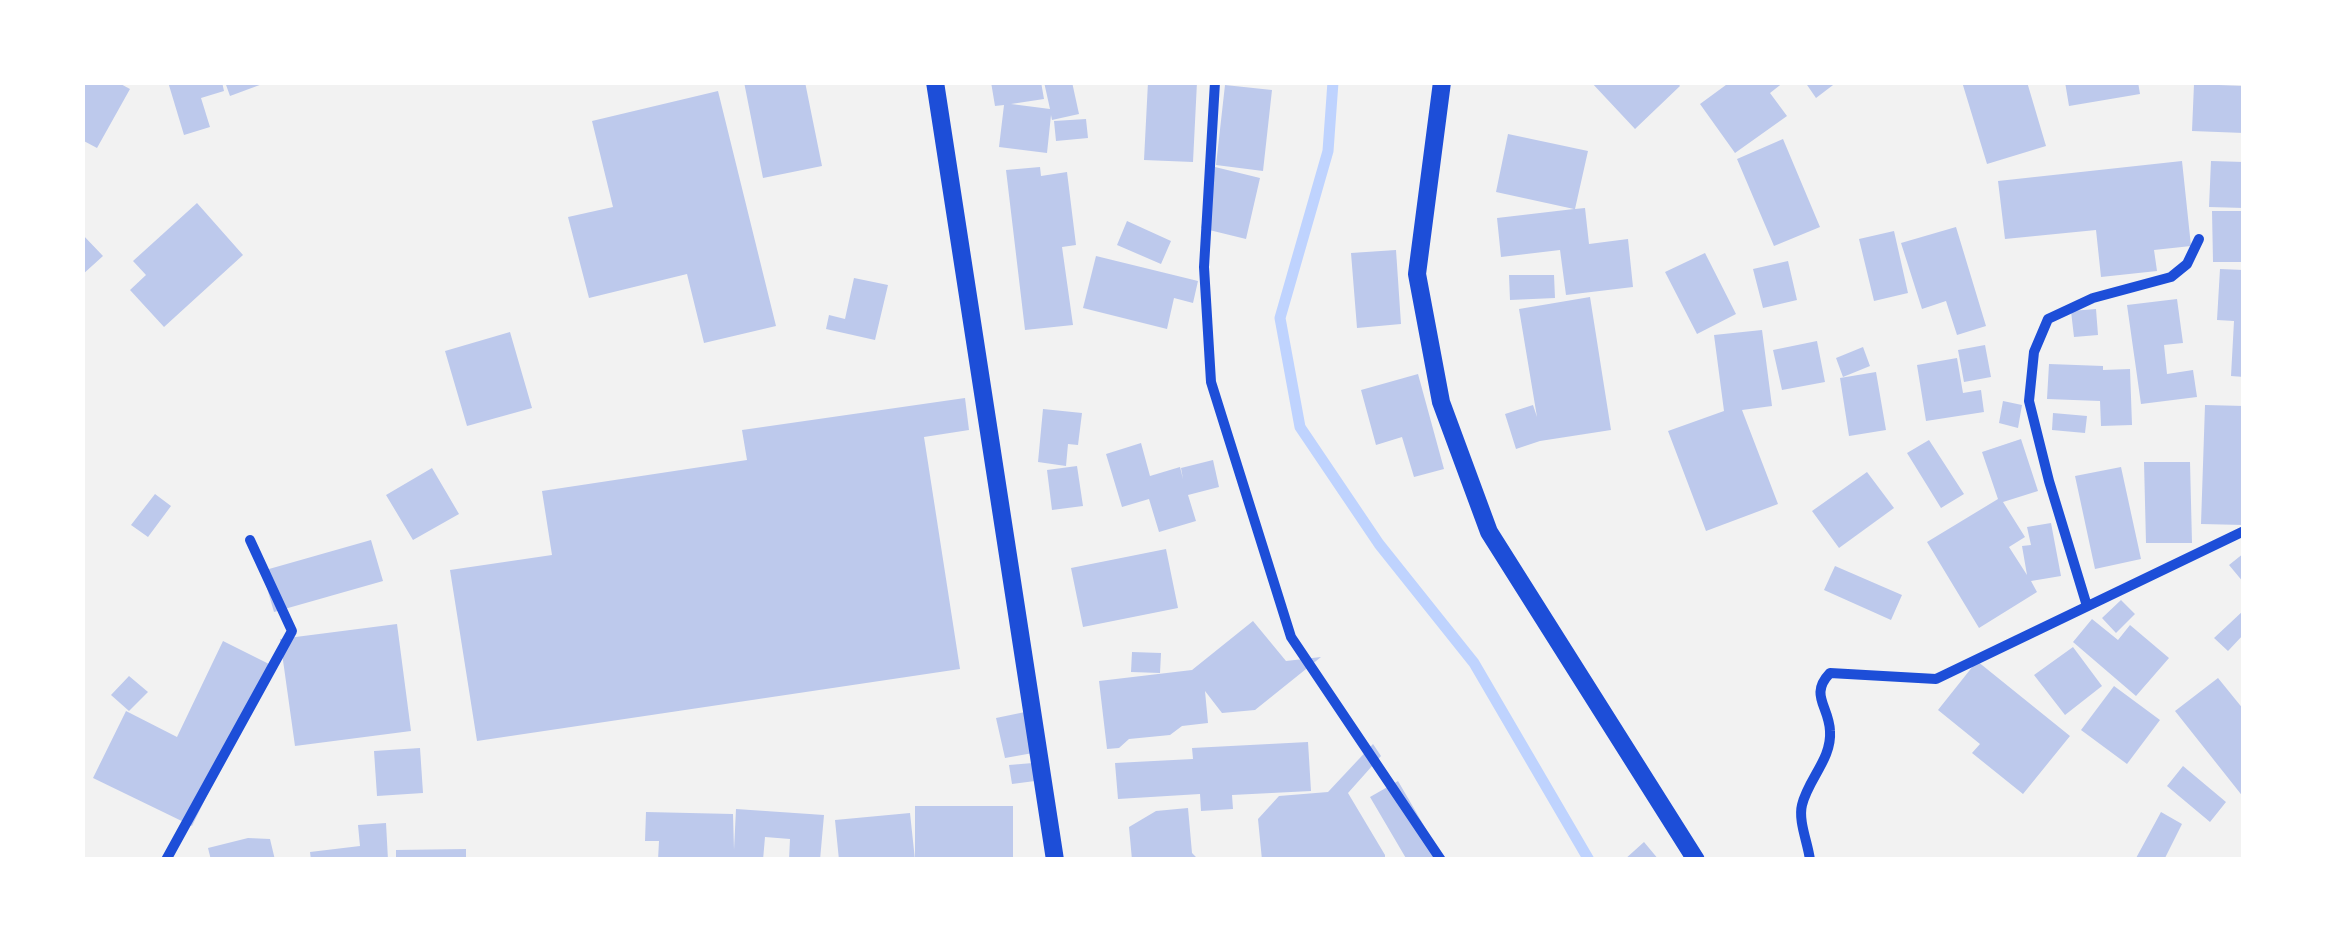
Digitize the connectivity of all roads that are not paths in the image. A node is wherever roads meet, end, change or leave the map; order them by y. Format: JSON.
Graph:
{"nodes":[{"id":1,"x":935,"y":82,"type":"edge"},
{"id":2,"x":1215,"y":82,"type":"edge"},
{"id":3,"x":1442,"y":82,"type":"edge"},
{"id":4,"x":2199,"y":239,"type":"dead end"},
{"id":5,"x":2244,"y":531,"type":"edge"},
{"id":6,"x":250,"y":540,"type":"dead end"},
{"id":7,"x":2087,"y":606,"type":"junction"},
{"id":8,"x":166,"y":860,"type":"edge"},
{"id":9,"x":1054,"y":860,"type":"edge"},
{"id":10,"x":1441,"y":860,"type":"edge"},
{"id":11,"x":1696,"y":860,"type":"edge"},
{"id":12,"x":1810,"y":860,"type":"edge"}],
"edges":[{"from":1,"to":9,"type":"street"},
{"from":2,"to":10,"type":"street"},
{"from":3,"to":11,"type":"street"},
{"from":4,"to":7,"type":"street"},
{"from":5,"to":7,"type":"street"},
{"from":6,"to":8,"type":"street"},
{"from":7,"to":12,"type":"street"}]}
